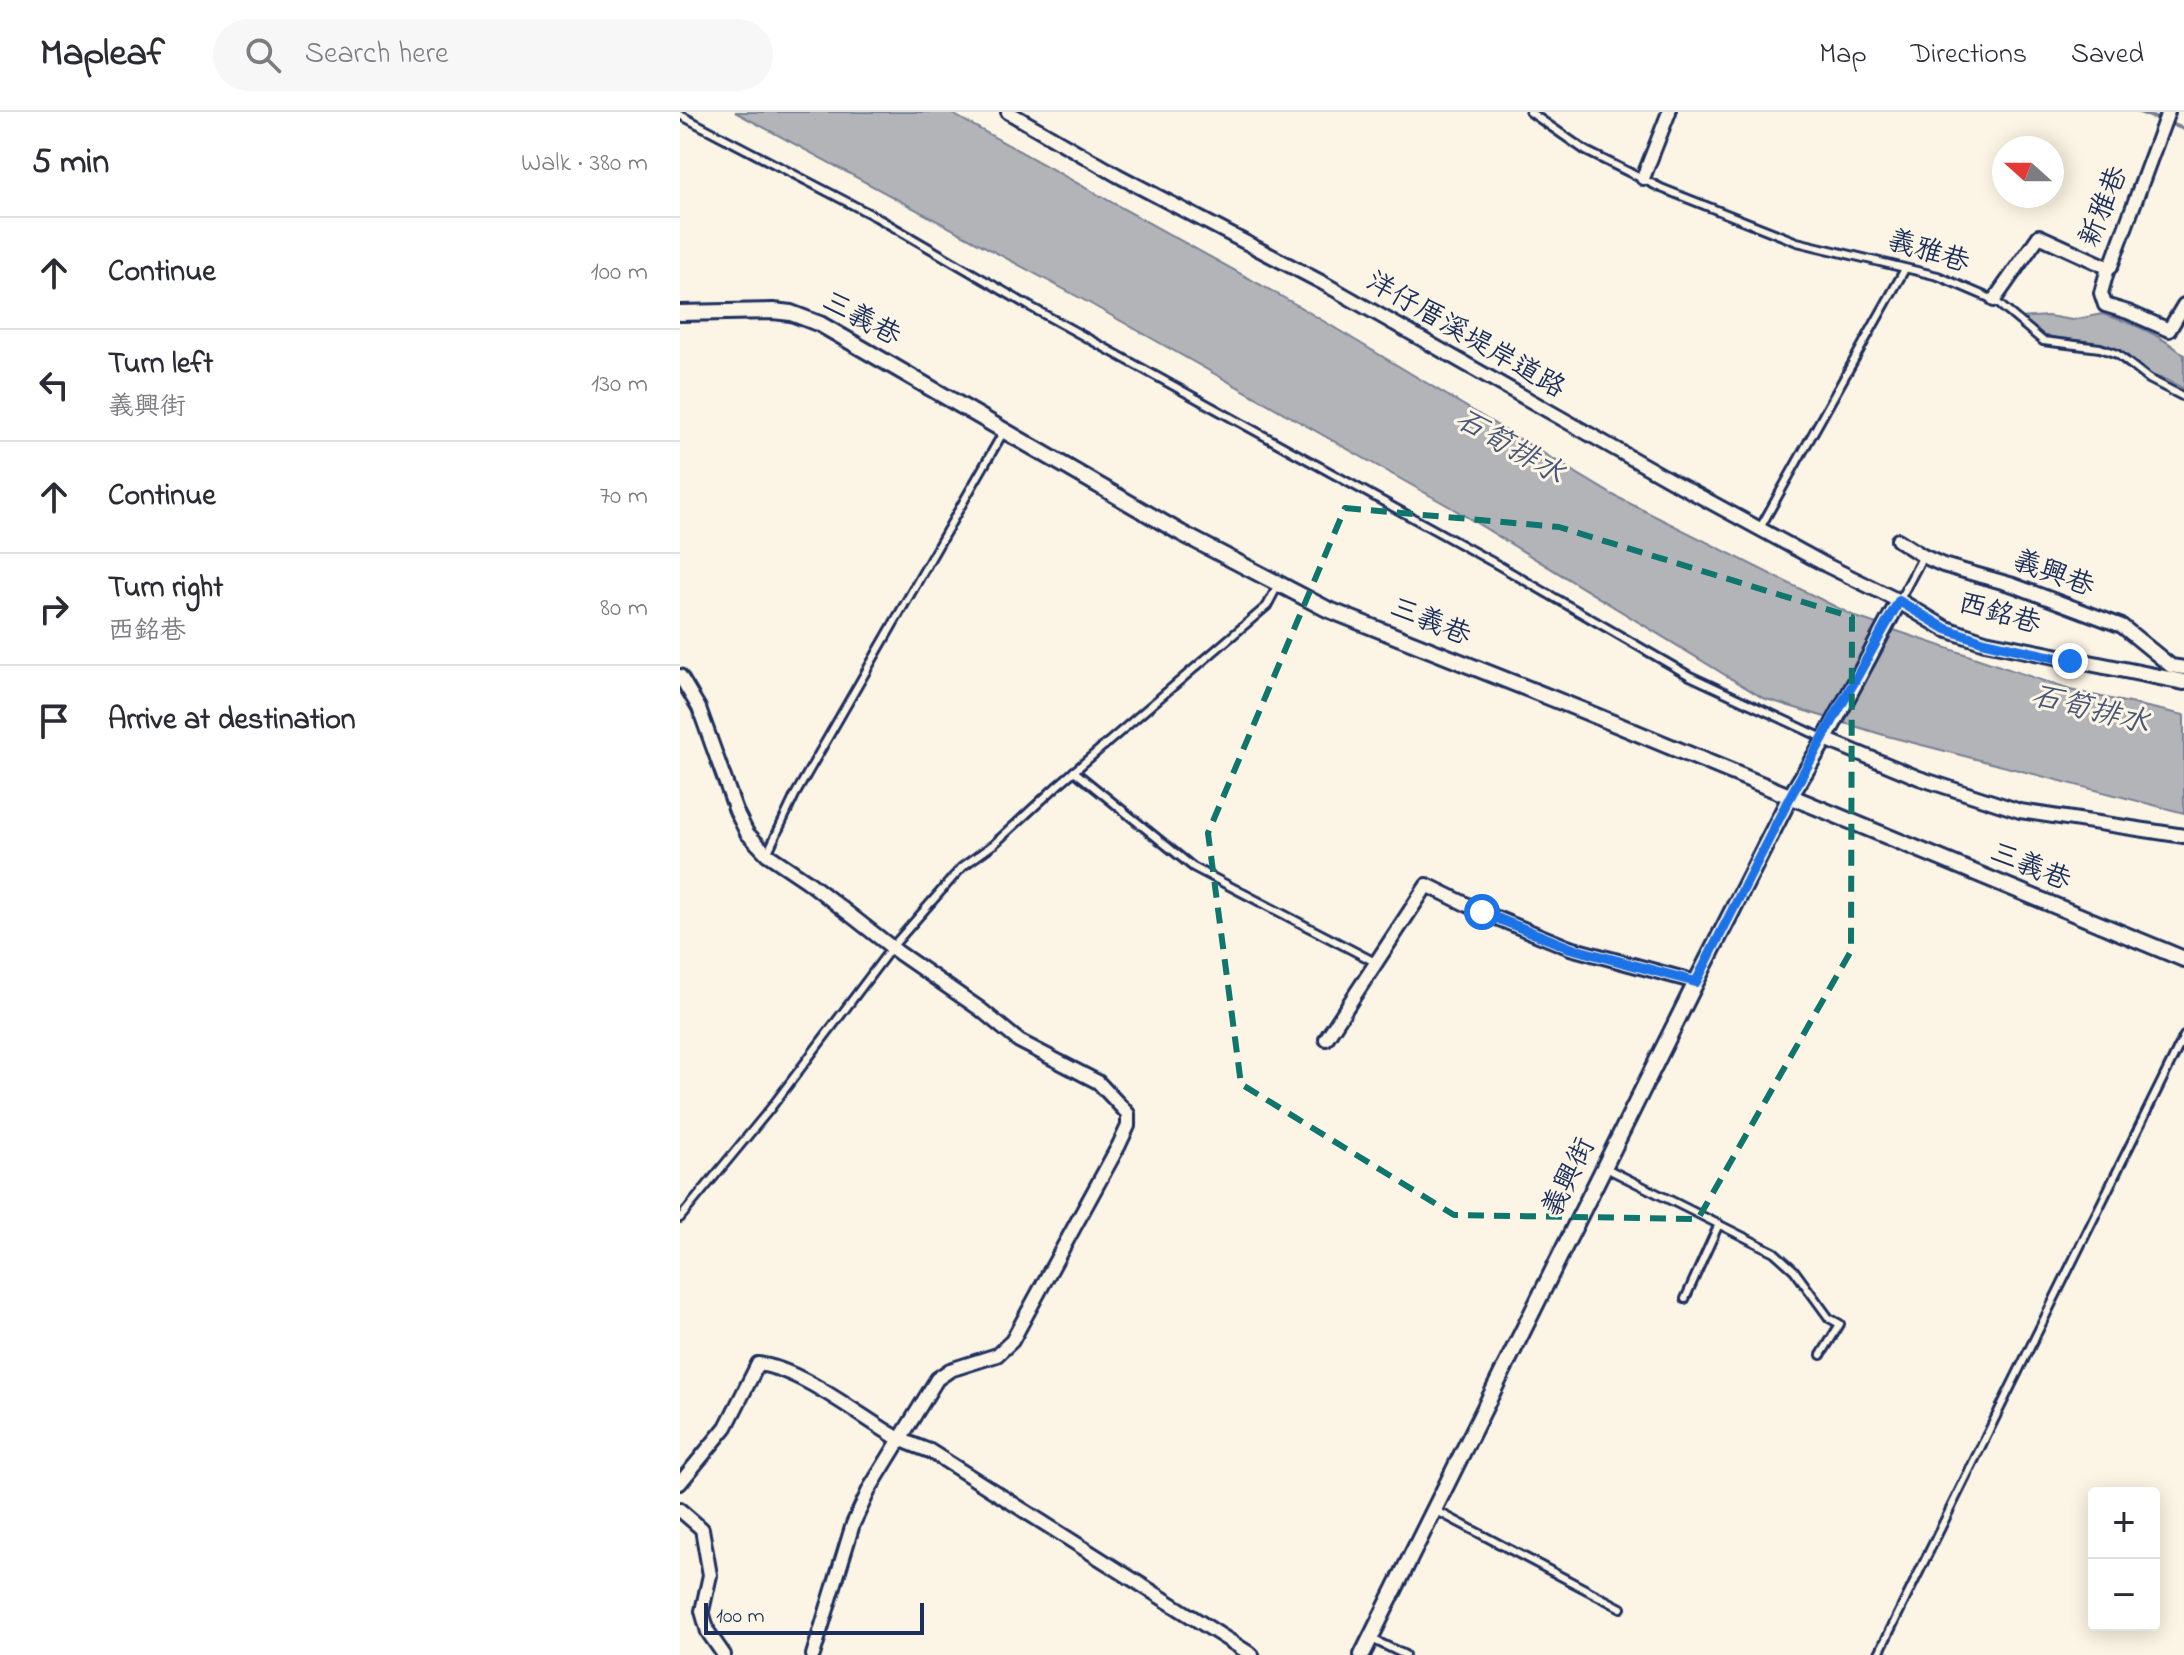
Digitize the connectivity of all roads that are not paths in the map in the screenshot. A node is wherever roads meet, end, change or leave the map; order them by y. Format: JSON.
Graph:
{"nodes":[{"id":1,"x":1008,"y":112,"type":"edge"},
{"id":2,"x":1530,"y":112,"type":"edge"},
{"id":3,"x":1669,"y":112,"type":"edge"},
{"id":4,"x":2168,"y":112,"type":"edge"},
{"id":5,"x":680,"y":115,"type":"edge"},
{"id":6,"x":1643,"y":178,"type":"junction"},
{"id":7,"x":2108,"y":268,"type":"junction"},
{"id":8,"x":1905,"y":269,"type":"junction"},
{"id":9,"x":1994,"y":300,"type":"junction"},
{"id":10,"x":2184,"y":305,"type":"edge"},
{"id":11,"x":680,"y":313,"type":"edge"},
{"id":12,"x":2184,"y":397,"type":"edge"},
{"id":13,"x":1004,"y":431,"type":"junction"},
{"id":14,"x":1760,"y":528,"type":"junction"},
{"id":15,"x":1898,"y":540,"type":"dead end"},
{"id":16,"x":1923,"y":556,"type":"junction"},
{"id":17,"x":1278,"y":585,"type":"junction"},
{"id":18,"x":1899,"y":601,"type":"junction"},
{"id":19,"x":2184,"y":668,"type":"edge"},
{"id":20,"x":680,"y":676,"type":"edge"},
{"id":21,"x":2184,"y":682,"type":"edge"},
{"id":22,"x":1828,"y":733,"type":"junction"},
{"id":23,"x":1074,"y":771,"type":"junction"},
{"id":24,"x":1790,"y":797,"type":"junction"},
{"id":25,"x":2184,"y":836,"type":"edge"},
{"id":26,"x":767,"y":854,"type":"junction"},
{"id":27,"x":892,"y":947,"type":"junction"},
{"id":28,"x":2184,"y":959,"type":"edge"},
{"id":29,"x":1375,"y":962,"type":"junction"},
{"id":30,"x":1696,"y":982,"type":"junction"},
{"id":31,"x":2184,"y":1036,"type":"edge"},
{"id":32,"x":1326,"y":1039,"type":"dead end"},
{"id":33,"x":1604,"y":1167,"type":"junction"},
{"id":34,"x":680,"y":1218,"type":"edge"},
{"id":35,"x":1719,"y":1224,"type":"junction"},
{"id":36,"x":1685,"y":1299,"type":"dead end"},
{"id":37,"x":1821,"y":1355,"type":"dead end"},
{"id":38,"x":899,"y":1439,"type":"junction"},
{"id":39,"x":680,"y":1483,"type":"edge"},
{"id":40,"x":680,"y":1510,"type":"edge"},
{"id":41,"x":1435,"y":1510,"type":"junction"},
{"id":42,"x":1621,"y":1608,"type":"dead end"},
{"id":43,"x":1371,"y":1638,"type":"junction"},
{"id":44,"x":724,"y":1655,"type":"edge"},
{"id":45,"x":813,"y":1655,"type":"edge"},
{"id":46,"x":1252,"y":1655,"type":"edge"},
{"id":47,"x":1362,"y":1655,"type":"edge"},
{"id":48,"x":1405,"y":1655,"type":"edge"},
{"id":49,"x":1878,"y":1655,"type":"edge"}],
"edges":[{"from":1,"to":14,"type":"street","name":"洋仔厝溪堤岸道路"},
{"from":2,"to":6,"type":"lane","name":"義雅巷"},
{"from":3,"to":6,"type":"street"},
{"from":4,"to":7,"type":"street","name":"新雅巷"},
{"from":5,"to":22,"type":"lane"},
{"from":6,"to":8,"type":"lane","name":"義雅巷"},
{"from":7,"to":9,"type":"street","name":"新雅巷"},
{"from":7,"to":10,"type":"street"},
{"from":8,"to":9,"type":"lane","name":"義雅巷"},
{"from":8,"to":14,"type":"lane"},
{"from":9,"to":12,"type":"lane","name":"義雅巷"},
{"from":11,"to":13,"type":"street","name":"三義巷"},
{"from":13,"to":17,"type":"street","name":"三義巷"},
{"from":13,"to":26,"type":"lane"},
{"from":14,"to":18,"type":"street","name":"洋仔厝溪堤岸道路"},
{"from":15,"to":16,"type":"street","name":"義興巷"},
{"from":16,"to":18,"type":"lane"},
{"from":16,"to":19,"type":"street","name":"義興巷"},
{"from":17,"to":23,"type":"lane"},
{"from":17,"to":24,"type":"street","name":"三義巷"},
{"from":18,"to":21,"type":"street","name":"西銘巷"},
{"from":18,"to":22,"type":"street","name":"義興街"},
{"from":20,"to":26,"type":"street"},
{"from":22,"to":24,"type":"street","name":"義興街"},
{"from":22,"to":25,"type":"street"},
{"from":23,"to":27,"type":"lane"},
{"from":23,"to":29,"type":"lane"},
{"from":24,"to":28,"type":"street","name":"三義巷"},
{"from":24,"to":30,"type":"street","name":"義興街"},
{"from":26,"to":27,"type":"street"},
{"from":27,"to":34,"type":"lane"},
{"from":27,"to":38,"type":"street"},
{"from":29,"to":30,"type":"street"},
{"from":29,"to":32,"type":"street"},
{"from":30,"to":33,"type":"street","name":"義興街"},
{"from":31,"to":49,"type":"lane"},
{"from":33,"to":35,"type":"lane"},
{"from":33,"to":41,"type":"street","name":"義興街"},
{"from":35,"to":36,"type":"lane"},
{"from":35,"to":37,"type":"lane"},
{"from":38,"to":39,"type":"street"},
{"from":38,"to":45,"type":"street"},
{"from":38,"to":46,"type":"street"},
{"from":40,"to":44,"type":"street"},
{"from":41,"to":42,"type":"lane"},
{"from":41,"to":43,"type":"street","name":"義興街"},
{"from":43,"to":47,"type":"street","name":"義興街"},
{"from":43,"to":48,"type":"lane"}]}
